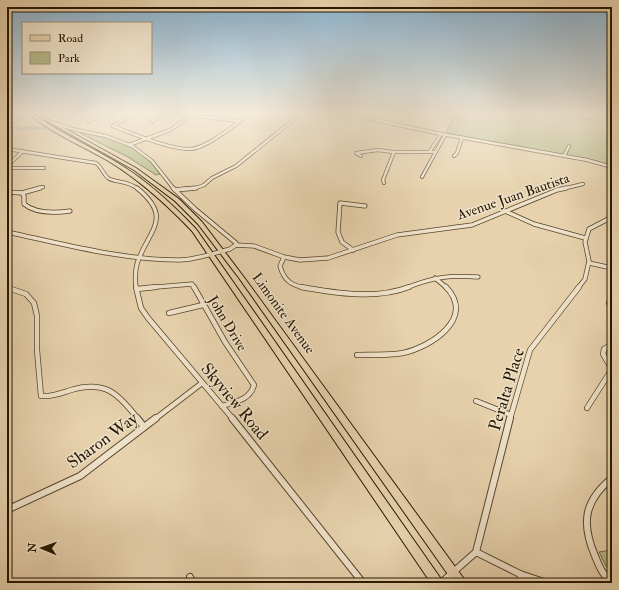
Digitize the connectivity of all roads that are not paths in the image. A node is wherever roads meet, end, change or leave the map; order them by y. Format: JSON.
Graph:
{"nodes":[{"id":1,"x":74,"y":141,"type":"edge"},
{"id":2,"x":86,"y":141,"type":"edge"},
{"id":3,"x":116,"y":141,"type":"edge"},
{"id":4,"x":142,"y":141,"type":"edge"},
{"id":5,"x":154,"y":141,"type":"edge"},
{"id":6,"x":212,"y":141,"type":"edge"},
{"id":7,"x":268,"y":141,"type":"edge"},
{"id":8,"x":438,"y":141,"type":"edge"},
{"id":9,"x":440,"y":141,"type":"edge"},
{"id":10,"x":461,"y":141,"type":"edge"},
{"id":11,"x":476,"y":141,"type":"edge"},
{"id":12,"x":129,"y":145,"type":"junction"},
{"id":13,"x":569,"y":146,"type":"dead end"},
{"id":14,"x":7,"y":149,"type":"edge"},
{"id":15,"x":23,"y":151,"type":"junction"},
{"id":16,"x":430,"y":151,"type":"junction"},
{"id":17,"x":394,"y":152,"type":"junction"},
{"id":18,"x":434,"y":152,"type":"junction"},
{"id":19,"x":361,"y":156,"type":"dead end"},
{"id":20,"x":454,"y":156,"type":"dead end"},
{"id":21,"x":564,"y":156,"type":"junction"},
{"id":22,"x":612,"y":167,"type":"edge"},
{"id":23,"x":44,"y":168,"type":"dead end"},
{"id":24,"x":422,"y":177,"type":"dead end"},
{"id":25,"x":384,"y":183,"type":"dead end"},
{"id":26,"x":583,"y":184,"type":"dead end"},
{"id":27,"x":43,"y":187,"type":"dead end"},
{"id":28,"x":175,"y":190,"type":"junction"},
{"id":29,"x":7,"y":192,"type":"edge"},
{"id":30,"x":22,"y":193,"type":"junction"},
{"id":31,"x":365,"y":206,"type":"dead end"},
{"id":32,"x":70,"y":210,"type":"dead end"},
{"id":33,"x":505,"y":211,"type":"junction"},
{"id":34,"x":612,"y":217,"type":"edge"},
{"id":35,"x":7,"y":232,"type":"edge"},
{"id":36,"x":585,"y":238,"type":"junction"},
{"id":37,"x":236,"y":245,"type":"junction"},
{"id":38,"x":353,"y":250,"type":"junction"},
{"id":39,"x":222,"y":251,"type":"junction"},
{"id":40,"x":211,"y":254,"type":"junction"},
{"id":41,"x":140,"y":256,"type":"junction"},
{"id":42,"x":284,"y":257,"type":"junction"},
{"id":43,"x":589,"y":263,"type":"junction"},
{"id":44,"x":612,"y":268,"type":"edge"},
{"id":45,"x":478,"y":277,"type":"dead end"},
{"id":46,"x":435,"y":278,"type":"junction"},
{"id":47,"x":8,"y":288,"type":"dead end"},
{"id":48,"x":138,"y":289,"type":"junction"},
{"id":49,"x":203,"y":305,"type":"junction"},
{"id":50,"x":169,"y":314,"type":"dead end"},
{"id":51,"x":609,"y":346,"type":"dead end"},
{"id":52,"x":358,"y":355,"type":"dead end"},
{"id":53,"x":612,"y":369,"type":"edge"},
{"id":54,"x":202,"y":383,"type":"junction"},
{"id":55,"x":476,"y":401,"type":"dead end"},
{"id":56,"x":222,"y":406,"type":"junction"},
{"id":57,"x":587,"y":408,"type":"dead end"},
{"id":58,"x":511,"y":415,"type":"junction"},
{"id":59,"x":144,"y":428,"type":"junction"},
{"id":60,"x":612,"y":478,"type":"edge"},
{"id":61,"x":12,"y":508,"type":"dead end"},
{"id":62,"x":476,"y":552,"type":"junction"},
{"id":63,"x":453,"y":573,"type":"junction"},
{"id":64,"x":520,"y":574,"type":"junction"},
{"id":65,"x":612,"y":582,"type":"edge"},
{"id":66,"x":363,"y":583,"type":"edge"},
{"id":67,"x":437,"y":583,"type":"edge"},
{"id":68,"x":441,"y":583,"type":"edge"},
{"id":69,"x":460,"y":583,"type":"edge"},
{"id":70,"x":525,"y":583,"type":"edge"},
{"id":71,"x":547,"y":583,"type":"edge"}],
"edges":[{"from":1,"to":40,"type":"main road","name":"Limonite Avenue"},
{"from":2,"to":39,"type":"main road","name":"Limonite Avenue"},
{"from":3,"to":12,"type":"street"},
{"from":4,"to":12,"type":"street"},
{"from":5,"to":6,"type":"street"},
{"from":7,"to":28,"type":"street"},
{"from":8,"to":16,"type":"street"},
{"from":9,"to":18,"type":"street"},
{"from":10,"to":20,"type":"street"},
{"from":11,"to":21,"type":"street"},
{"from":12,"to":28,"type":"street"},
{"from":13,"to":21,"type":"street"},
{"from":14,"to":15,"type":"street"},
{"from":15,"to":23,"type":"street"},
{"from":15,"to":41,"type":"street","name":"Skyview Road"},
{"from":16,"to":17,"type":"street"},
{"from":16,"to":18,"type":"street"},
{"from":17,"to":19,"type":"street"},
{"from":17,"to":25,"type":"street"},
{"from":18,"to":24,"type":"street"},
{"from":21,"to":22,"type":"street"},
{"from":26,"to":33,"type":"street","name":"Avenue Juan Bautista"},
{"from":27,"to":30,"type":"street"},
{"from":28,"to":37,"type":"street"},
{"from":29,"to":30,"type":"street"},
{"from":30,"to":32,"type":"street"},
{"from":31,"to":38,"type":"street"},
{"from":33,"to":36,"type":"street"},
{"from":33,"to":38,"type":"street","name":"Avenue Juan Bautista"},
{"from":34,"to":36,"type":"street"},
{"from":35,"to":41,"type":"street","name":"Avenue Juan Bautista"},
{"from":36,"to":43,"type":"street","name":"Peralta Place"},
{"from":37,"to":39,"type":"street","name":"Avenue Juan Bautista"},
{"from":37,"to":42,"type":"street","name":"Avenue Juan Bautista"},
{"from":38,"to":42,"type":"street","name":"Avenue Juan Bautista"},
{"from":39,"to":40,"type":"street","name":"Avenue Juan Bautista"},
{"from":39,"to":63,"type":"main road","name":"Limonite Avenue"},
{"from":40,"to":41,"type":"street","name":"Avenue Juan Bautista"},
{"from":40,"to":67,"type":"main road","name":"Limonite Avenue"},
{"from":41,"to":48,"type":"street","name":"Skyview Road"},
{"from":42,"to":46,"type":"street"},
{"from":43,"to":44,"type":"street"},
{"from":43,"to":58,"type":"street","name":"Peralta Place"},
{"from":45,"to":46,"type":"street"},
{"from":46,"to":52,"type":"street"},
{"from":47,"to":59,"type":"street"},
{"from":48,"to":49,"type":"street","name":"John Drive"},
{"from":48,"to":54,"type":"street","name":"Skyview Road"},
{"from":49,"to":50,"type":"street"},
{"from":49,"to":56,"type":"street","name":"John Drive"},
{"from":51,"to":53,"type":"street"},
{"from":53,"to":57,"type":"street"},
{"from":54,"to":56,"type":"street","name":"Skyview Road"},
{"from":54,"to":59,"type":"street","name":"Sharon Way"},
{"from":55,"to":58,"type":"street"},
{"from":56,"to":66,"type":"street","name":"Skyview Road"},
{"from":58,"to":62,"type":"street","name":"Peralta Place"},
{"from":59,"to":61,"type":"street","name":"Sharon Way"},
{"from":60,"to":65,"type":"street"},
{"from":62,"to":63,"type":"street"},
{"from":62,"to":64,"type":"street"},
{"from":63,"to":68,"type":"street"},
{"from":63,"to":69,"type":"main road","name":"Limonite Avenue"},
{"from":64,"to":70,"type":"street"},
{"from":64,"to":71,"type":"street"}]}
